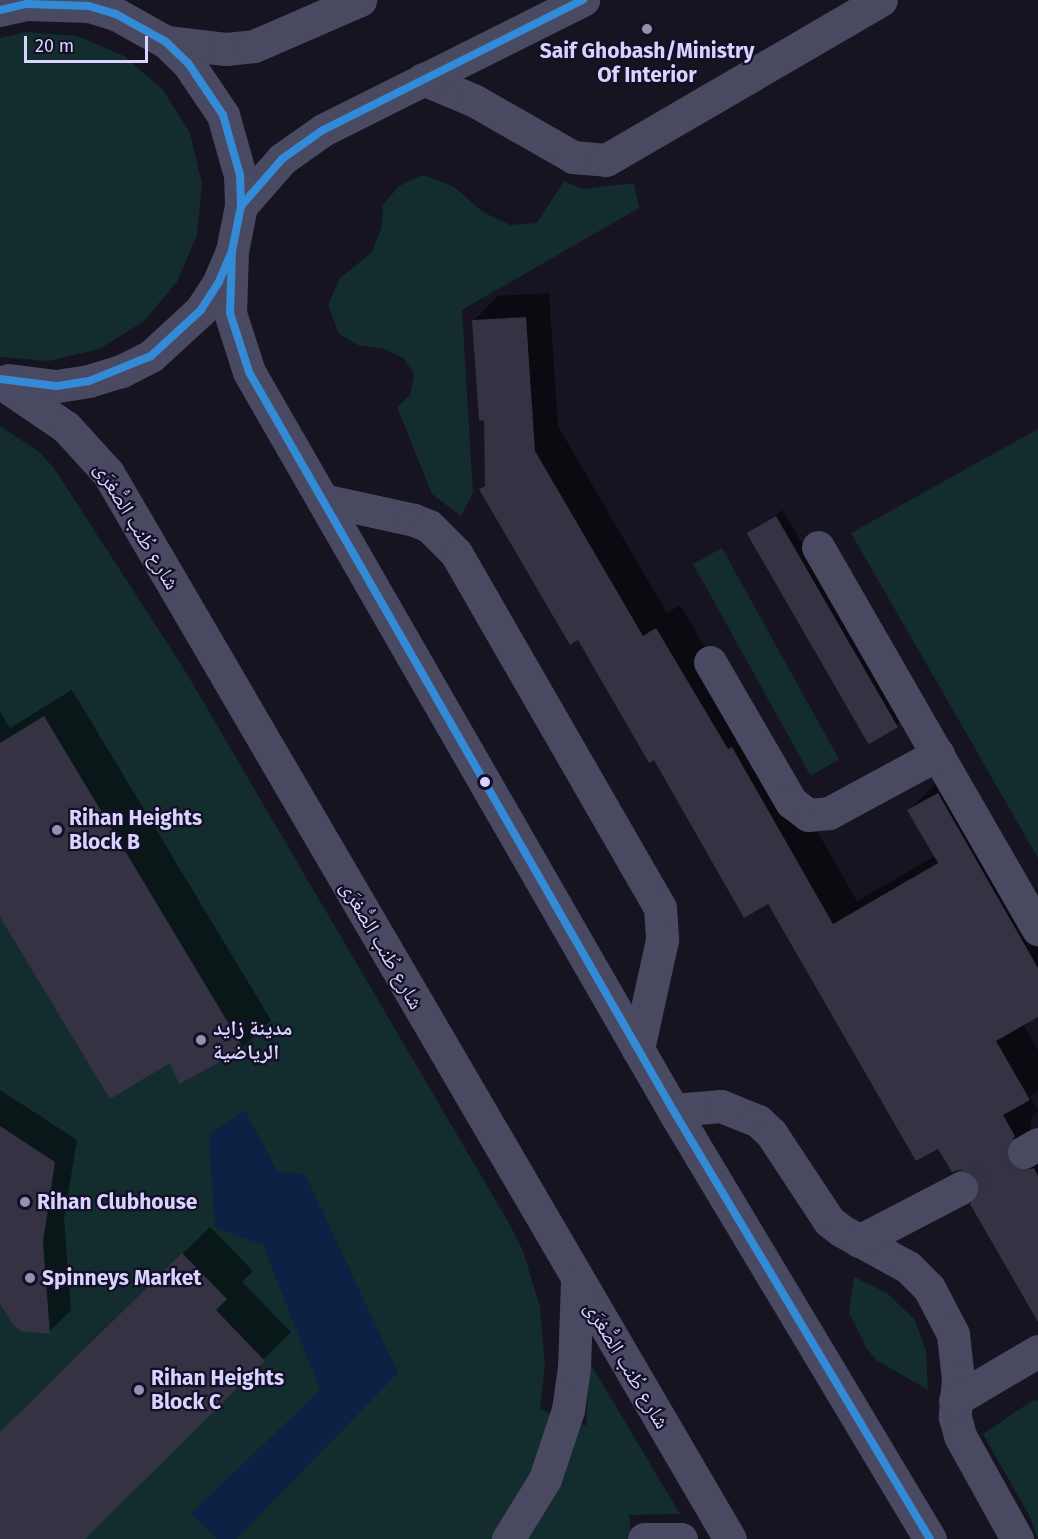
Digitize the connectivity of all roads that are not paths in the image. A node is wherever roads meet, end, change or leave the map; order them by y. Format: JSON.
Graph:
{"nodes":[{"id":1,"x":360,"y":0,"type":"edge"},
{"id":2,"x":583,"y":0,"type":"edge"},
{"id":3,"x":881,"y":0,"type":"edge"},
{"id":4,"x":58,"y":1,"type":"edge"},
{"id":5,"x":0,"y":10,"type":"edge"},
{"id":6,"x":166,"y":42,"type":"junction"},
{"id":7,"x":423,"y":79,"type":"junction"},
{"id":8,"x":241,"y":206,"type":"junction"},
{"id":9,"x":232,"y":251,"type":"junction"},
{"id":10,"x":0,"y":380,"type":"edge"},
{"id":11,"x":323,"y":500,"type":"junction"},
{"id":12,"x":818,"y":547,"type":"dead end"},
{"id":13,"x":710,"y":662,"type":"dead end"},
{"id":14,"x":938,"y":754,"type":"junction"},
{"id":15,"x":1038,"y":928,"type":"edge"},
{"id":16,"x":638,"y":1049,"type":"junction"},
{"id":17,"x":673,"y":1110,"type":"junction"},
{"id":18,"x":961,"y":1188,"type":"tunnel mouth"},
{"id":19,"x":859,"y":1241,"type":"junction"},
{"id":20,"x":577,"y":1280,"type":"junction"},
{"id":21,"x":1038,"y":1351,"type":"edge"},
{"id":22,"x":955,"y":1400,"type":"junction"},
{"id":23,"x":508,"y":1539,"type":"edge"},
{"id":24,"x":644,"y":1539,"type":"edge"},
{"id":25,"x":681,"y":1539,"type":"edge"},
{"id":26,"x":730,"y":1539,"type":"edge"},
{"id":27,"x":930,"y":1539,"type":"edge"},
{"id":28,"x":1017,"y":1539,"type":"edge"}],
"edges":[{"from":1,"to":6,"type":"street"},
{"from":2,"to":7,"type":"street"},
{"from":3,"to":7,"type":"street"},
{"from":4,"to":5,"type":"street"},
{"from":4,"to":6,"type":"street"},
{"from":6,"to":8,"type":"street"},
{"from":7,"to":8,"type":"street"},
{"from":8,"to":9,"type":"street"},
{"from":9,"to":10,"type":"street"},
{"from":9,"to":11,"type":"street"},
{"from":10,"to":20,"type":"street","name":"شارع طُنب الصُّغرَى"},
{"from":11,"to":16,"type":"street"},
{"from":11,"to":16,"type":"street"},
{"from":12,"to":14,"type":"street"},
{"from":13,"to":14,"type":"street"},
{"from":14,"to":15,"type":"street"},
{"from":16,"to":17,"type":"street"},
{"from":17,"to":19,"type":"street"},
{"from":17,"to":27,"type":"street"},
{"from":18,"to":19,"type":"street"},
{"from":19,"to":22,"type":"street"},
{"from":20,"to":23,"type":"street"},
{"from":20,"to":26,"type":"street","name":"شارع طُنب الصُّغرَى"},
{"from":21,"to":22,"type":"street"},
{"from":22,"to":28,"type":"street"},
{"from":24,"to":25,"type":"street"}]}
